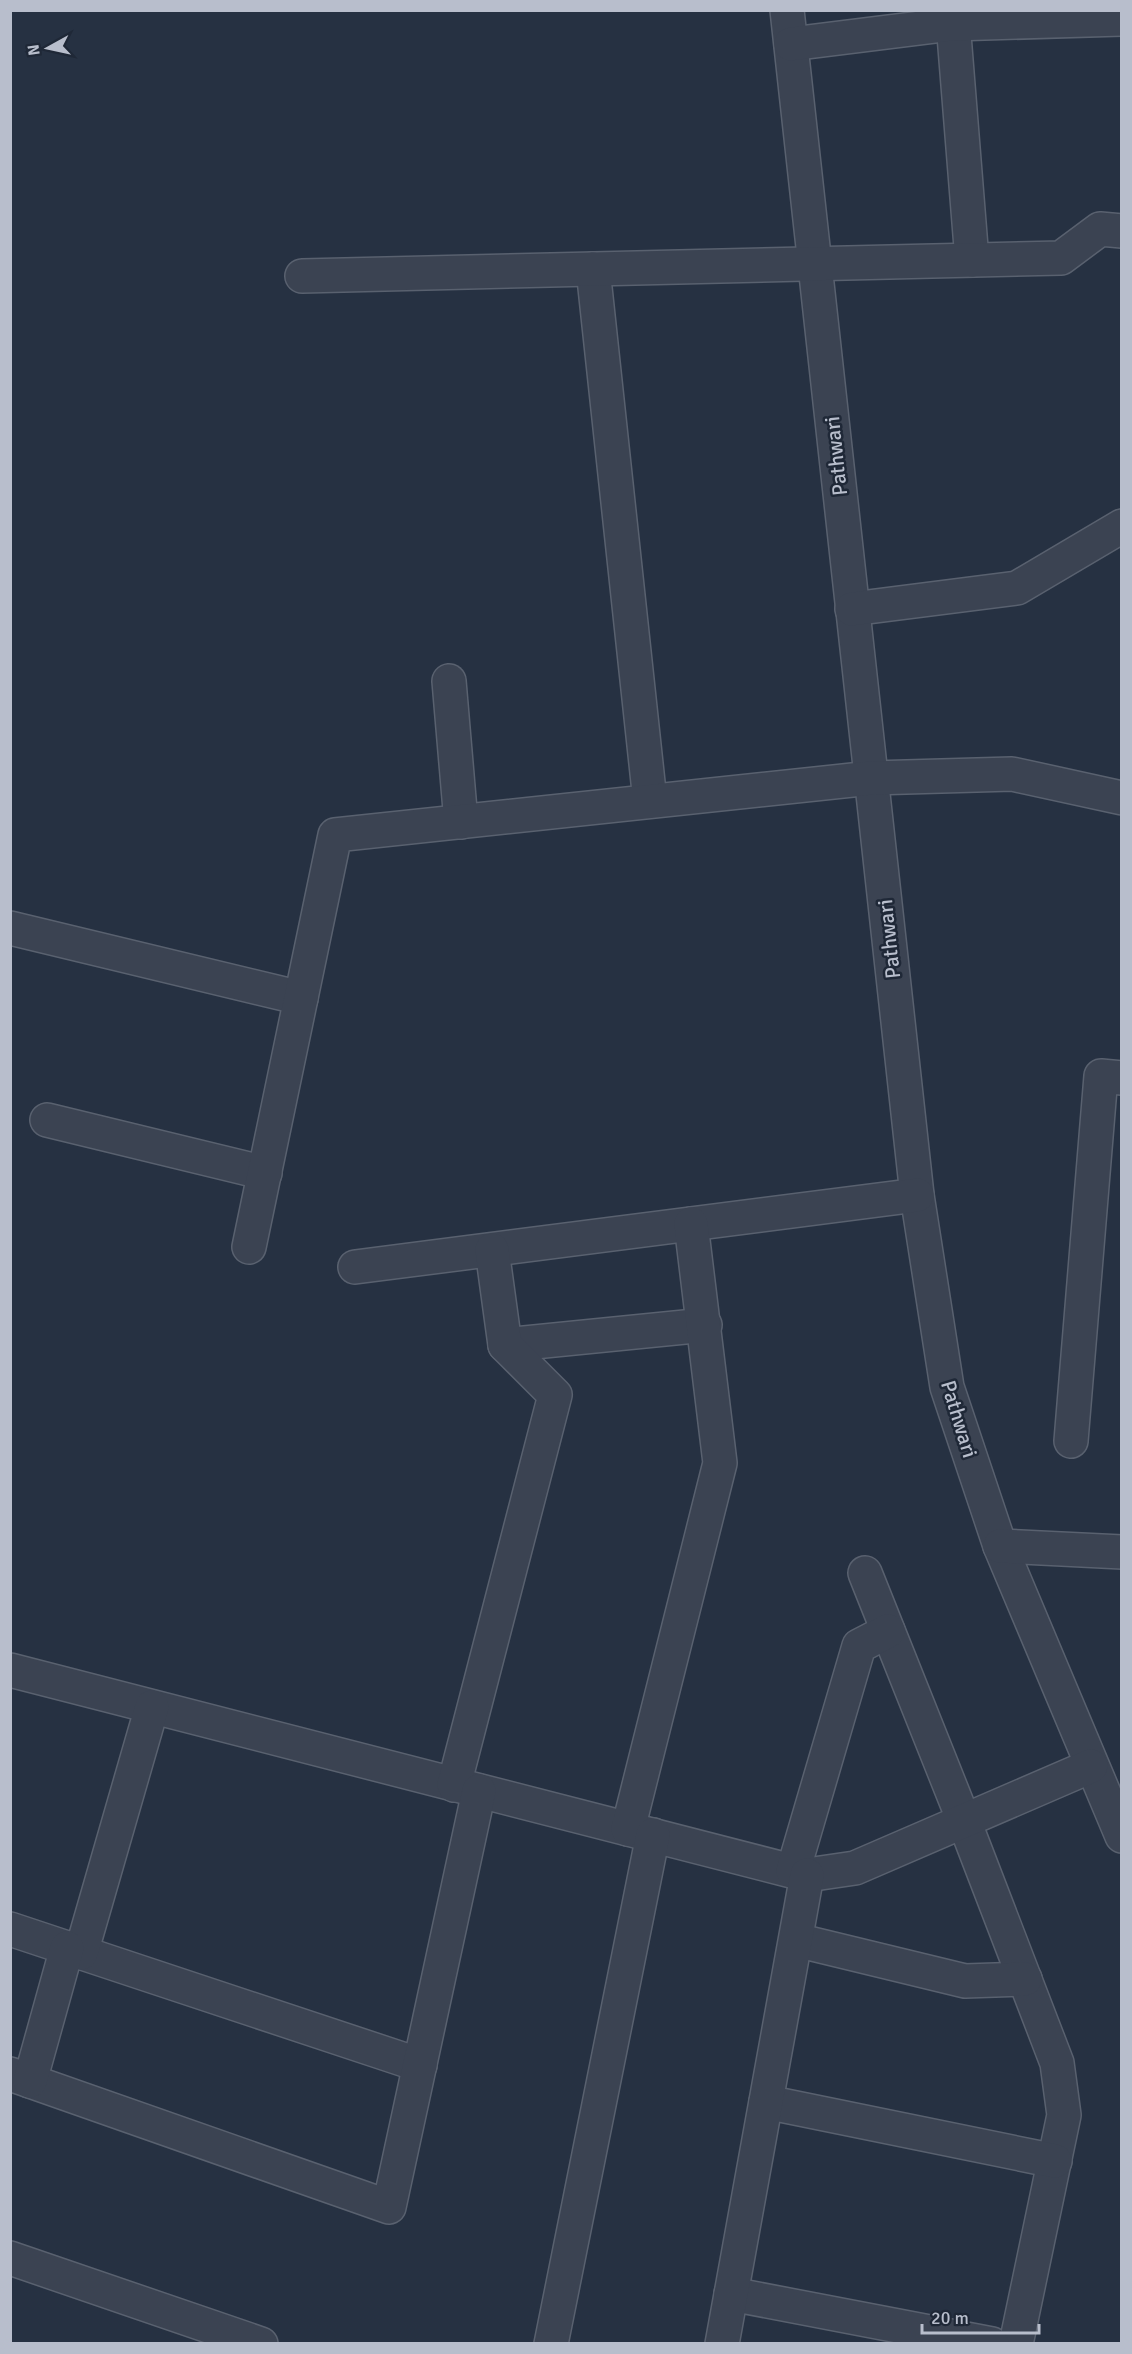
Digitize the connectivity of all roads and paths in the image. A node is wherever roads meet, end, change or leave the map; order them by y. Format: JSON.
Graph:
{"nodes":[{"id":1,"x":787,"y":10,"type":"edge"},
{"id":2,"x":952,"y":17,"type":"edge"},
{"id":3,"x":1122,"y":19,"type":"edge"},
{"id":4,"x":791,"y":44,"type":"junction"},
{"id":5,"x":1122,"y":231,"type":"edge"},
{"id":6,"x":972,"y":260,"type":"junction"},
{"id":7,"x":816,"y":262,"type":"junction"},
{"id":8,"x":593,"y":269,"type":"junction"},
{"id":9,"x":302,"y":276,"type":"dead end"},
{"id":10,"x":1122,"y":526,"type":"edge"},
{"id":11,"x":852,"y":609,"type":"junction"},
{"id":12,"x":449,"y":681,"type":"dead end"},
{"id":13,"x":871,"y":778,"type":"junction"},
{"id":14,"x":1122,"y":798,"type":"edge"},
{"id":15,"x":650,"y":801,"type":"junction"},
{"id":16,"x":461,"y":822,"type":"junction"},
{"id":17,"x":10,"y":928,"type":"edge"},
{"id":18,"x":301,"y":998,"type":"junction"},
{"id":19,"x":1122,"y":1078,"type":"edge"},
{"id":20,"x":47,"y":1120,"type":"dead end"},
{"id":21,"x":265,"y":1173,"type":"junction"},
{"id":22,"x":917,"y":1195,"type":"junction"},
{"id":23,"x":691,"y":1224,"type":"junction"},
{"id":24,"x":249,"y":1247,"type":"dead end"},
{"id":25,"x":492,"y":1250,"type":"junction"},
{"id":26,"x":355,"y":1267,"type":"dead end"},
{"id":27,"x":705,"y":1325,"type":"junction"},
{"id":28,"x":505,"y":1345,"type":"junction"},
{"id":29,"x":1071,"y":1441,"type":"dead end"},
{"id":30,"x":1000,"y":1546,"type":"junction"},
{"id":31,"x":1122,"y":1552,"type":"edge"},
{"id":32,"x":865,"y":1573,"type":"dead end"},
{"id":33,"x":888,"y":1631,"type":"junction"},
{"id":34,"x":10,"y":1670,"type":"edge"},
{"id":35,"x":152,"y":1707,"type":"junction"},
{"id":36,"x":1091,"y":1766,"type":"junction"},
{"id":37,"x":467,"y":1788,"type":"junction"},
{"id":38,"x":964,"y":1821,"type":"junction"},
{"id":39,"x":641,"y":1832,"type":"junction"},
{"id":40,"x":1122,"y":1836,"type":"edge"},
{"id":41,"x":800,"y":1873,"type":"junction"},
{"id":42,"x":10,"y":1929,"type":"edge"},
{"id":43,"x":796,"y":1940,"type":"junction"},
{"id":44,"x":74,"y":1950,"type":"junction"},
{"id":45,"x":1024,"y":1979,"type":"junction"},
{"id":46,"x":420,"y":2065,"type":"junction"},
{"id":47,"x":20,"y":2078,"type":"edge"},
{"id":48,"x":766,"y":2102,"type":"junction"},
{"id":49,"x":1055,"y":2161,"type":"junction"},
{"id":50,"x":10,"y":2258,"type":"edge"},
{"id":51,"x":731,"y":2294,"type":"junction"},
{"id":52,"x":871,"y":2332,"type":"edge"},
{"id":53,"x":261,"y":2343,"type":"edge"},
{"id":54,"x":551,"y":2343,"type":"edge"},
{"id":55,"x":722,"y":2343,"type":"edge"},
{"id":56,"x":992,"y":2343,"type":"edge"},
{"id":57,"x":1016,"y":2343,"type":"edge"}],
"edges":[{"from":1,"to":4,"type":"street","name":"Pathwari"},
{"from":2,"to":3,"type":"street"},
{"from":2,"to":4,"type":"street"},
{"from":2,"to":6,"type":"street"},
{"from":4,"to":7,"type":"street","name":"Pathwari"},
{"from":5,"to":6,"type":"street"},
{"from":6,"to":7,"type":"street"},
{"from":7,"to":8,"type":"street"},
{"from":7,"to":11,"type":"street","name":"Pathwari"},
{"from":8,"to":9,"type":"street"},
{"from":8,"to":15,"type":"street"},
{"from":10,"to":11,"type":"street"},
{"from":11,"to":13,"type":"street","name":"Pathwari"},
{"from":12,"to":16,"type":"street"},
{"from":13,"to":14,"type":"street"},
{"from":13,"to":15,"type":"street"},
{"from":13,"to":22,"type":"street","name":"Pathwari"},
{"from":15,"to":16,"type":"street"},
{"from":16,"to":18,"type":"street"},
{"from":17,"to":18,"type":"street"},
{"from":18,"to":21,"type":"street"},
{"from":19,"to":29,"type":"street"},
{"from":20,"to":21,"type":"street"},
{"from":21,"to":24,"type":"street"},
{"from":22,"to":23,"type":"street"},
{"from":22,"to":30,"type":"street","name":"Pathwari"},
{"from":23,"to":25,"type":"street"},
{"from":23,"to":27,"type":"street"},
{"from":25,"to":26,"type":"street"},
{"from":25,"to":28,"type":"street"},
{"from":27,"to":28,"type":"street"},
{"from":27,"to":39,"type":"street"},
{"from":28,"to":37,"type":"street"},
{"from":30,"to":31,"type":"street"},
{"from":30,"to":36,"type":"street","name":"Pathwari"},
{"from":32,"to":33,"type":"street"},
{"from":33,"to":38,"type":"street"},
{"from":33,"to":41,"type":"street"},
{"from":34,"to":35,"type":"street"},
{"from":35,"to":37,"type":"street"},
{"from":35,"to":44,"type":"street"},
{"from":36,"to":38,"type":"street"},
{"from":36,"to":40,"type":"street","name":"Pathwari"},
{"from":37,"to":39,"type":"street"},
{"from":37,"to":46,"type":"street"},
{"from":38,"to":41,"type":"street"},
{"from":38,"to":45,"type":"street"},
{"from":39,"to":41,"type":"street"},
{"from":39,"to":54,"type":"street"},
{"from":41,"to":43,"type":"street"},
{"from":42,"to":44,"type":"street"},
{"from":43,"to":45,"type":"street"},
{"from":43,"to":48,"type":"street"},
{"from":44,"to":46,"type":"street"},
{"from":44,"to":47,"type":"street"},
{"from":45,"to":49,"type":"street"},
{"from":46,"to":47,"type":"street"},
{"from":48,"to":49,"type":"street"},
{"from":48,"to":51,"type":"street"},
{"from":49,"to":57,"type":"street"},
{"from":50,"to":53,"type":"street"},
{"from":51,"to":52,"type":"street"},
{"from":51,"to":55,"type":"street"},
{"from":52,"to":56,"type":"street"}]}
